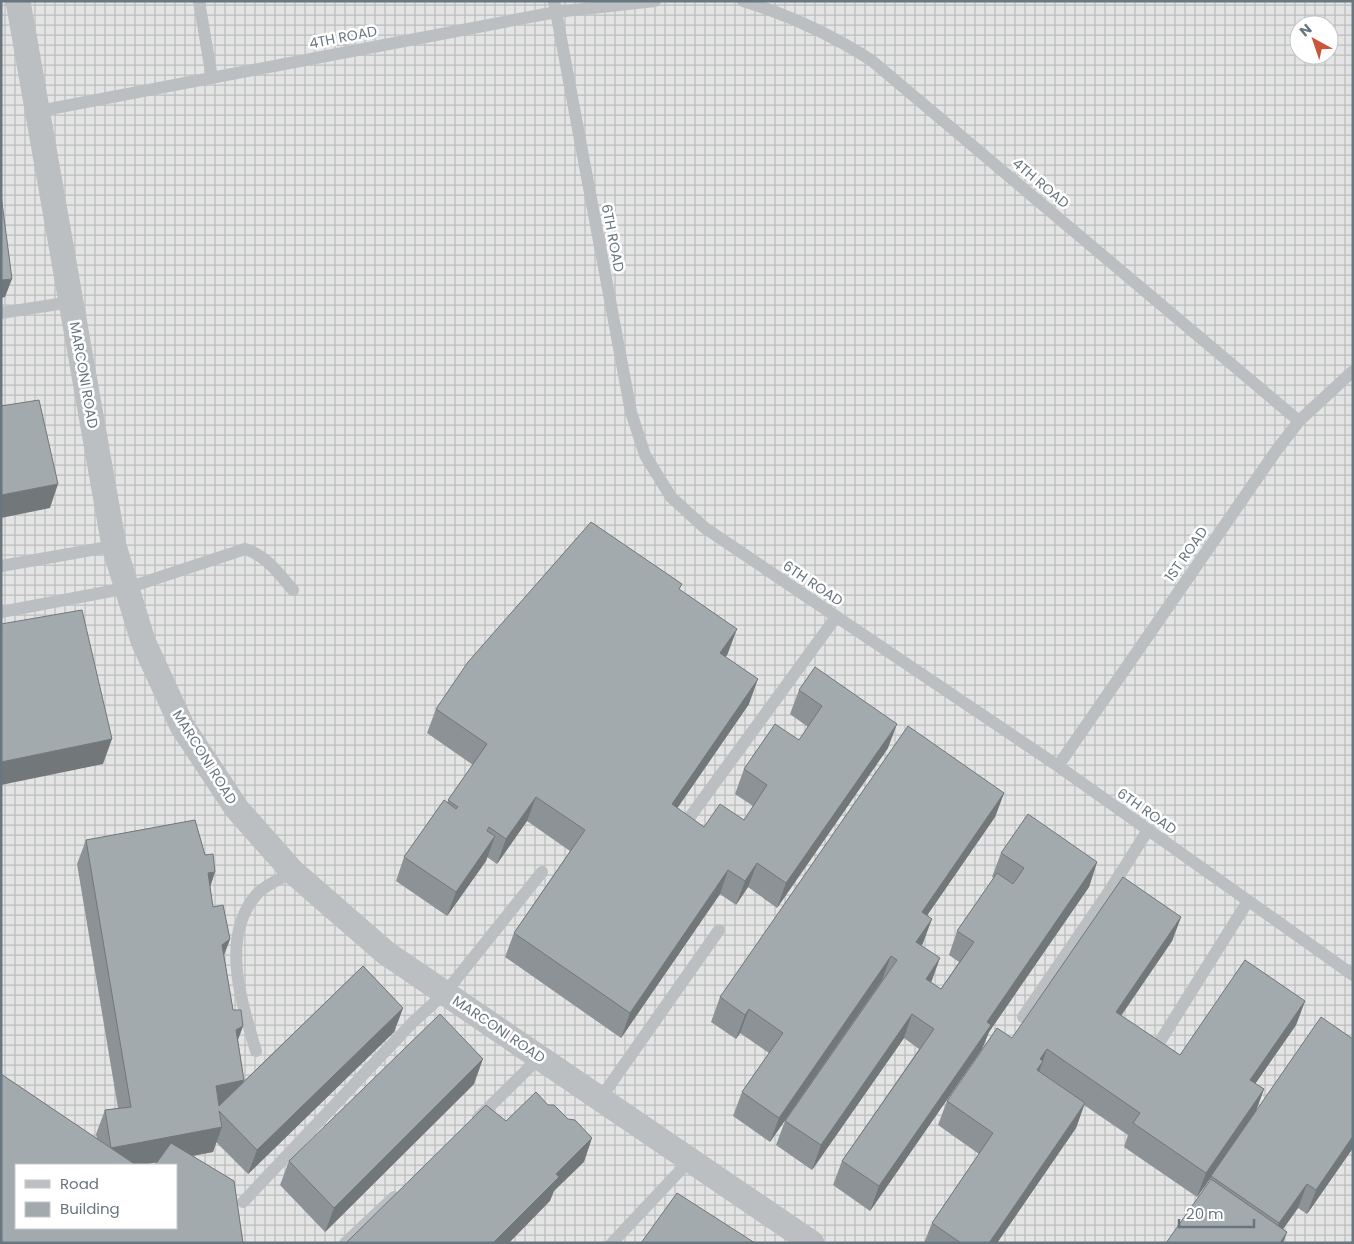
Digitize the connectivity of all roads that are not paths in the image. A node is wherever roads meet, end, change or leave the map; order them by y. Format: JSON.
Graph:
{"nodes":[{"id":1,"x":18,"y":1,"type":"edge"},
{"id":2,"x":199,"y":1,"type":"edge"},
{"id":3,"x":655,"y":1,"type":"edge"},
{"id":4,"x":743,"y":1,"type":"edge"},
{"id":5,"x":555,"y":7,"type":"edge"},
{"id":6,"x":212,"y":78,"type":"junction"},
{"id":7,"x":38,"y":111,"type":"junction"},
{"id":8,"x":71,"y":302,"type":"junction"},
{"id":9,"x":1,"y":313,"type":"edge"},
{"id":10,"x":1353,"y":371,"type":"edge"},
{"id":11,"x":1299,"y":421,"type":"junction"},
{"id":12,"x":114,"y":546,"type":"junction"},
{"id":13,"x":1,"y":566,"type":"edge"},
{"id":14,"x":127,"y":588,"type":"junction"},
{"id":15,"x":293,"y":590,"type":"dead end"},
{"id":16,"x":1,"y":612,"type":"edge"},
{"id":17,"x":836,"y":617,"type":"junction"},
{"id":18,"x":1058,"y":766,"type":"junction"},
{"id":19,"x":687,"y":821,"type":"edge"},
{"id":20,"x":1148,"y":830,"type":"junction"},
{"id":21,"x":293,"y":872,"type":"junction"},
{"id":22,"x":542,"y":872,"type":"dead end"},
{"id":23,"x":1248,"y":901,"type":"junction"},
{"id":24,"x":720,"y":930,"type":"dead end"},
{"id":25,"x":1353,"y":975,"type":"edge"},
{"id":26,"x":445,"y":993,"type":"junction"},
{"id":27,"x":1023,"y":1017,"type":"dead end"},
{"id":28,"x":256,"y":1051,"type":"dead end"},
{"id":29,"x":1154,"y":1051,"type":"edge"},
{"id":30,"x":540,"y":1057,"type":"junction"},
{"id":31,"x":600,"y":1098,"type":"junction"},
{"id":32,"x":468,"y":1127,"type":"edge"},
{"id":33,"x":690,"y":1160,"type":"junction"},
{"id":34,"x":403,"y":1188,"type":"edge"},
{"id":35,"x":243,"y":1202,"type":"dead end"},
{"id":36,"x":345,"y":1243,"type":"edge"},
{"id":37,"x":612,"y":1243,"type":"edge"},
{"id":38,"x":812,"y":1243,"type":"edge"}],
"edges":[{"from":1,"to":7,"type":"street","name":"MARCONI ROAD"},
{"from":2,"to":6,"type":"lane"},
{"from":3,"to":5,"type":"lane","name":"4TH ROAD"},
{"from":4,"to":11,"type":"lane","name":"4TH ROAD"},
{"from":5,"to":6,"type":"lane","name":"4TH ROAD"},
{"from":5,"to":17,"type":"lane","name":"6TH ROAD"},
{"from":6,"to":7,"type":"lane","name":"4TH ROAD"},
{"from":7,"to":8,"type":"street","name":"MARCONI ROAD"},
{"from":8,"to":9,"type":"lane"},
{"from":8,"to":12,"type":"street","name":"MARCONI ROAD"},
{"from":10,"to":11,"type":"lane","name":"1ST ROAD"},
{"from":11,"to":18,"type":"lane","name":"1ST ROAD"},
{"from":12,"to":13,"type":"lane"},
{"from":12,"to":14,"type":"street","name":"MARCONI ROAD"},
{"from":14,"to":15,"type":"lane"},
{"from":14,"to":16,"type":"lane"},
{"from":14,"to":21,"type":"street","name":"MARCONI ROAD"},
{"from":17,"to":18,"type":"lane","name":"6TH ROAD"},
{"from":17,"to":19,"type":"lane"},
{"from":18,"to":20,"type":"lane","name":"6TH ROAD"},
{"from":20,"to":23,"type":"lane","name":"6TH ROAD"},
{"from":20,"to":27,"type":"lane"},
{"from":21,"to":26,"type":"street","name":"MARCONI ROAD"},
{"from":21,"to":28,"type":"lane"},
{"from":22,"to":26,"type":"lane"},
{"from":23,"to":25,"type":"lane","name":"6TH ROAD"},
{"from":23,"to":29,"type":"lane"},
{"from":24,"to":31,"type":"lane"},
{"from":26,"to":30,"type":"street","name":"MARCONI ROAD"},
{"from":26,"to":35,"type":"lane"},
{"from":30,"to":31,"type":"street","name":"MARCONI ROAD"},
{"from":30,"to":32,"type":"lane"},
{"from":31,"to":33,"type":"street","name":"MARCONI ROAD"},
{"from":33,"to":37,"type":"lane"},
{"from":33,"to":38,"type":"street","name":"MARCONI ROAD"},
{"from":34,"to":36,"type":"lane"}]}
